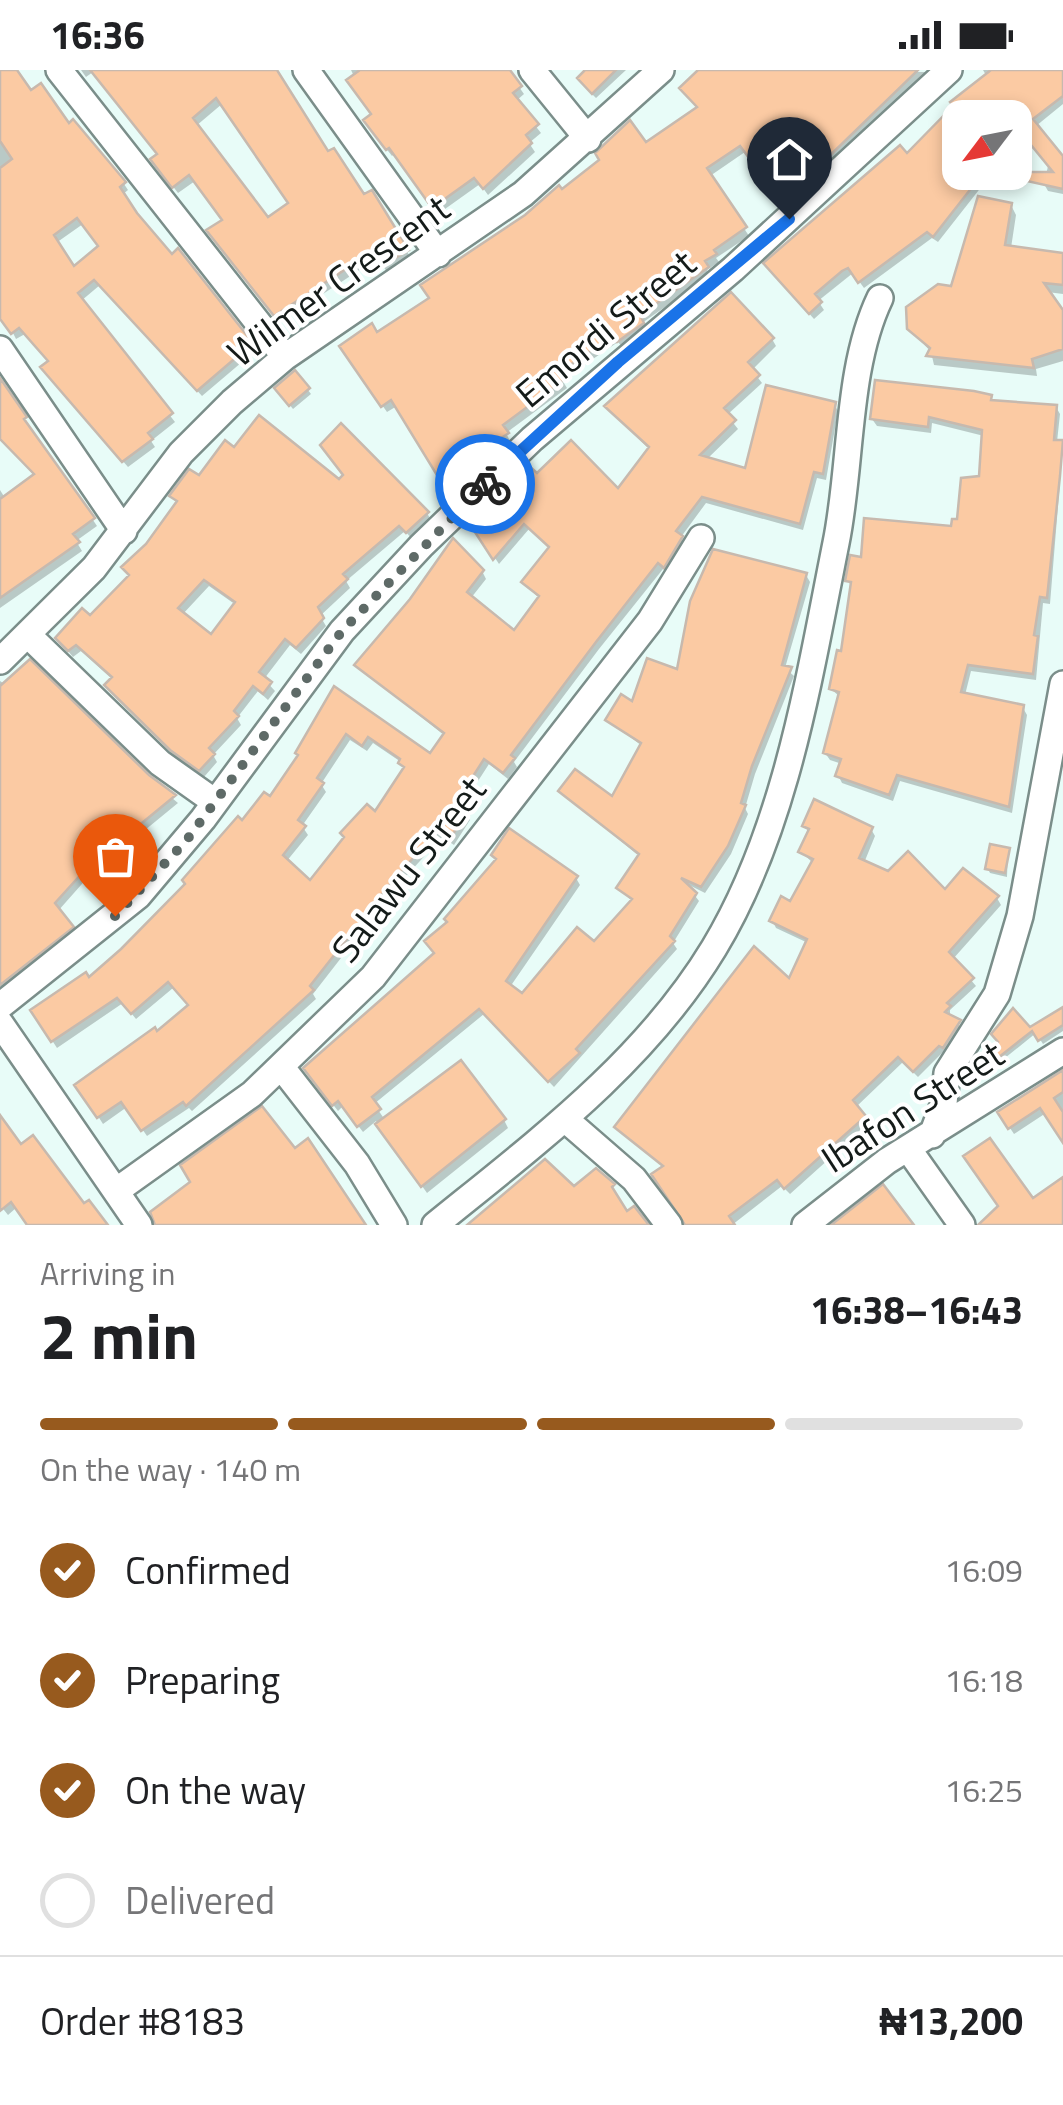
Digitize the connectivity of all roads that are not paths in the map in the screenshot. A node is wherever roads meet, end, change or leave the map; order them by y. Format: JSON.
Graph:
{"nodes":[{"id":1,"x":59,"y":70,"type":"edge"},
{"id":2,"x":306,"y":70,"type":"edge"},
{"id":3,"x":532,"y":70,"type":"edge"},
{"id":4,"x":662,"y":70,"type":"edge"},
{"id":5,"x":949,"y":70,"type":"edge"},
{"id":6,"x":588,"y":139,"type":"junction"},
{"id":7,"x":438,"y":254,"type":"junction"},
{"id":8,"x":880,"y":298,"type":"dead end"},
{"id":9,"x":0,"y":349,"type":"edge"},
{"id":10,"x":285,"y":357,"type":"junction"},
{"id":11,"x":124,"y":531,"type":"junction"},
{"id":12,"x":701,"y":538,"type":"dead end"},
{"id":13,"x":28,"y":635,"type":"junction"},
{"id":14,"x":0,"y":661,"type":"edge"},
{"id":15,"x":1063,"y":684,"type":"edge"},
{"id":16,"x":215,"y":802,"type":"junction"},
{"id":17,"x":1063,"y":814,"type":"edge"},
{"id":18,"x":1039,"y":830,"type":"junction"},
{"id":19,"x":0,"y":1006,"type":"edge"},
{"id":20,"x":0,"y":1023,"type":"edge"},
{"id":21,"x":1063,"y":1051,"type":"edge"},
{"id":22,"x":283,"y":1069,"type":"junction"},
{"id":23,"x":565,"y":1119,"type":"junction"},
{"id":24,"x":932,"y":1135,"type":"junction"},
{"id":25,"x":909,"y":1150,"type":"junction"},
{"id":26,"x":116,"y":1191,"type":"junction"},
{"id":27,"x":138,"y":1225,"type":"edge"},
{"id":28,"x":394,"y":1225,"type":"edge"},
{"id":29,"x":435,"y":1225,"type":"edge"},
{"id":30,"x":670,"y":1225,"type":"edge"},
{"id":31,"x":805,"y":1225,"type":"edge"},
{"id":32,"x":962,"y":1225,"type":"edge"}],
"edges":[{"from":1,"to":10,"type":"street"},
{"from":2,"to":7,"type":"street"},
{"from":3,"to":6,"type":"street"},
{"from":4,"to":6,"type":"street","name":"Wilmer Crescent"},
{"from":5,"to":16,"type":"street","name":"Emordi Street"},
{"from":6,"to":7,"type":"street","name":"Wilmer Crescent"},
{"from":7,"to":10,"type":"street","name":"Wilmer Crescent"},
{"from":8,"to":23,"type":"street"},
{"from":9,"to":11,"type":"street"},
{"from":10,"to":11,"type":"street","name":"Wilmer Crescent"},
{"from":11,"to":13,"type":"street","name":"Wilmer Crescent"},
{"from":12,"to":22,"type":"street","name":"Salawu Street"},
{"from":13,"to":14,"type":"street","name":"Wilmer Crescent"},
{"from":13,"to":16,"type":"street"},
{"from":15,"to":18,"type":"street"},
{"from":16,"to":19,"type":"street","name":"Emordi Street"},
{"from":17,"to":18,"type":"street"},
{"from":18,"to":24,"type":"street"},
{"from":20,"to":26,"type":"street"},
{"from":21,"to":24,"type":"street","name":"Ibafon Street"},
{"from":22,"to":26,"type":"street","name":"Salawu Street"},
{"from":22,"to":28,"type":"street"},
{"from":23,"to":29,"type":"street"},
{"from":23,"to":30,"type":"street"},
{"from":24,"to":25,"type":"street","name":"Ibafon Street"},
{"from":25,"to":31,"type":"street","name":"Ibafon Street"},
{"from":25,"to":32,"type":"street"},
{"from":26,"to":27,"type":"street"}]}
